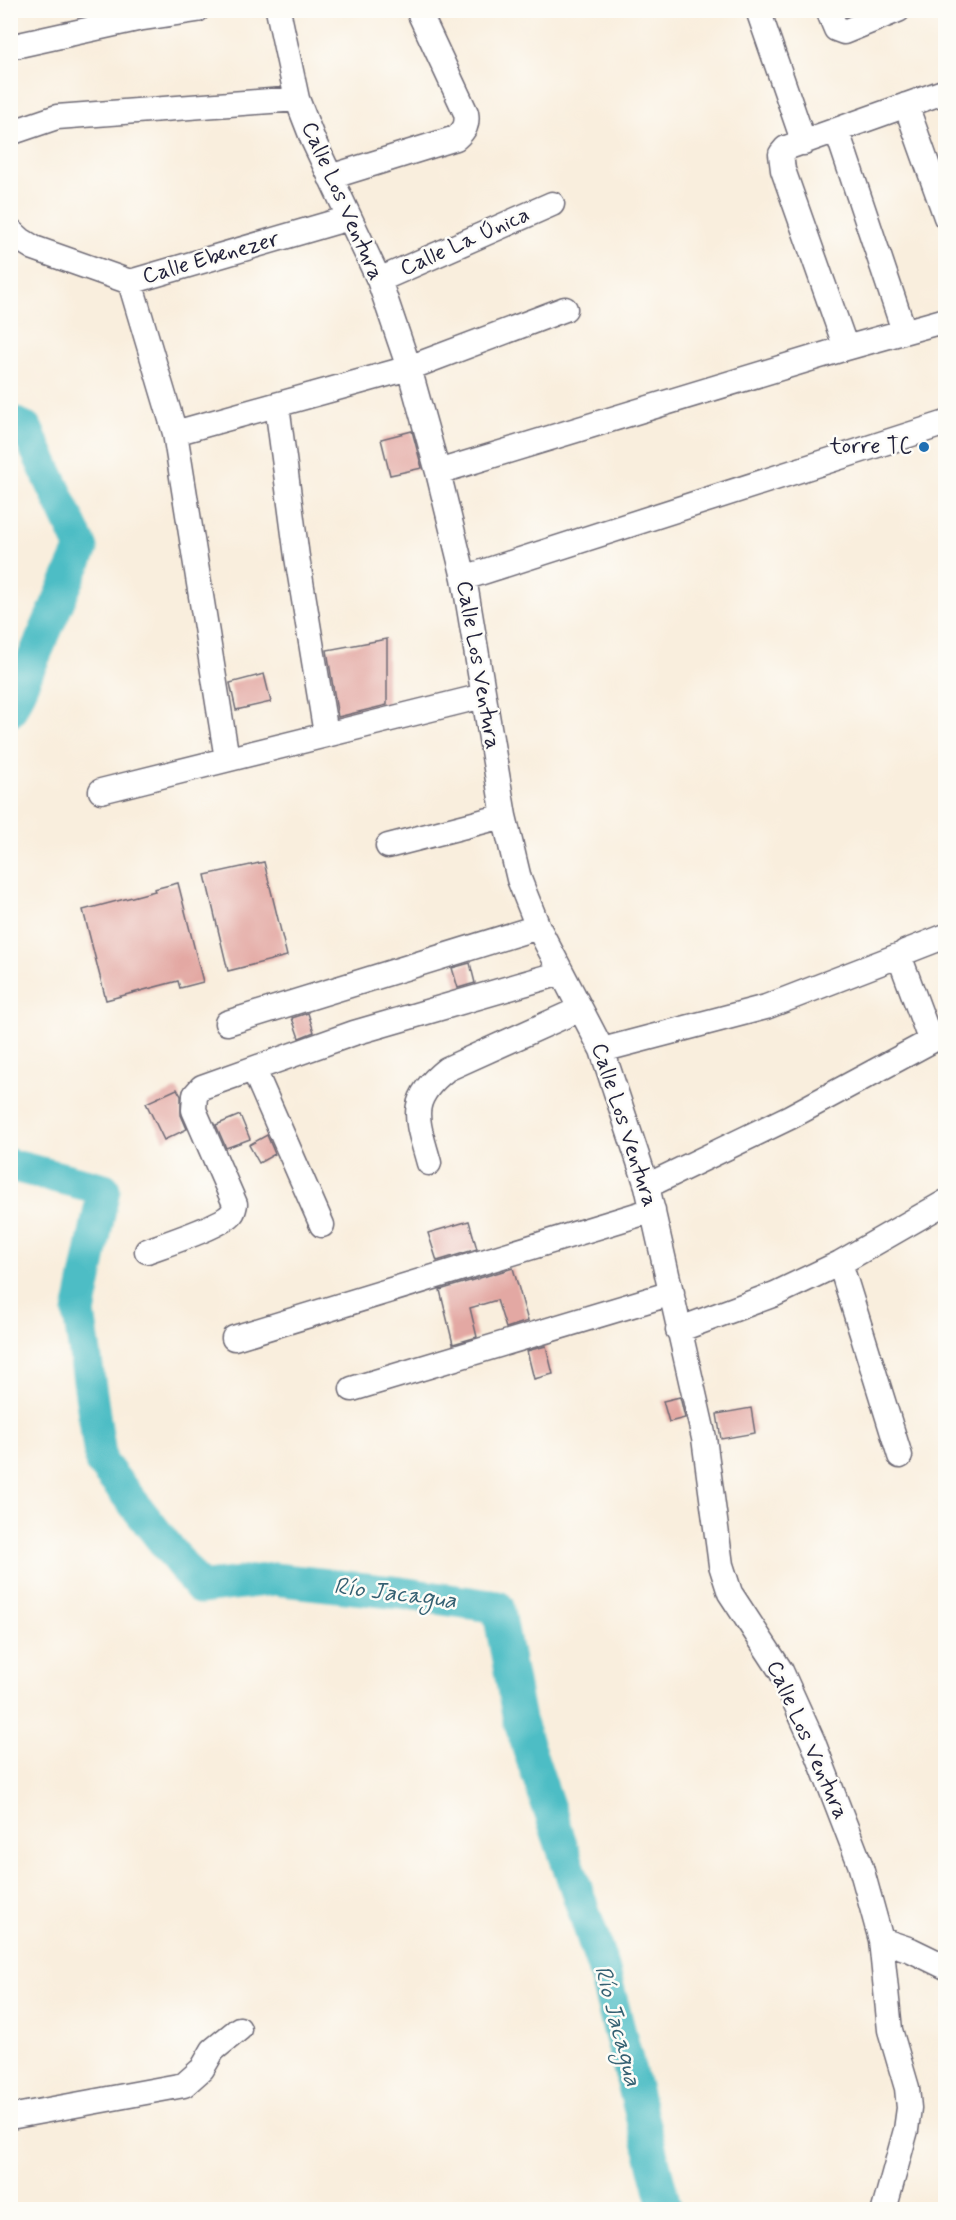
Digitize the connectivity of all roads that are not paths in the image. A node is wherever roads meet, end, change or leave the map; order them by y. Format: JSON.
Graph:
{"nodes":[{"id":1,"x":197,"y":10,"type":"edge"},
{"id":2,"x":278,"y":10,"type":"edge"},
{"id":3,"x":418,"y":10,"type":"edge"},
{"id":4,"x":758,"y":10,"type":"edge"},
{"id":5,"x":828,"y":10,"type":"edge"},
{"id":6,"x":898,"y":10,"type":"edge"},
{"id":7,"x":137,"y":15,"type":"edge"},
{"id":8,"x":10,"y":47,"type":"edge"},
{"id":9,"x":945,"y":91,"type":"edge"},
{"id":10,"x":297,"y":99,"type":"junction"},
{"id":11,"x":906,"y":105,"type":"junction"},
{"id":12,"x":837,"y":131,"type":"junction"},
{"id":13,"x":10,"y":133,"type":"edge"},
{"id":14,"x":804,"y":142,"type":"junction"},
{"id":15,"x":330,"y":177,"type":"junction"},
{"id":16,"x":552,"y":204,"type":"dead end"},
{"id":17,"x":945,"y":217,"type":"edge"},
{"id":18,"x":349,"y":218,"type":"junction"},
{"id":19,"x":14,"y":241,"type":"edge"},
{"id":20,"x":379,"y":280,"type":"junction"},
{"id":21,"x":130,"y":282,"type":"junction"},
{"id":22,"x":565,"y":309,"type":"dead end"},
{"id":23,"x":945,"y":324,"type":"edge"},
{"id":24,"x":904,"y":331,"type":"junction"},
{"id":25,"x":846,"y":348,"type":"junction"},
{"id":26,"x":409,"y":368,"type":"junction"},
{"id":27,"x":277,"y":405,"type":"junction"},
{"id":28,"x":945,"y":423,"type":"edge"},
{"id":29,"x":175,"y":433,"type":"junction"},
{"id":30,"x":438,"y":472,"type":"junction"},
{"id":31,"x":464,"y":578,"type":"junction"},
{"id":32,"x":483,"y":696,"type":"junction"},
{"id":33,"x":326,"y":734,"type":"junction"},
{"id":34,"x":227,"y":759,"type":"junction"},
{"id":35,"x":101,"y":791,"type":"dead end"},
{"id":36,"x":504,"y":816,"type":"junction"},
{"id":37,"x":388,"y":846,"type":"dead end"},
{"id":38,"x":538,"y":927,"type":"junction"},
{"id":39,"x":945,"y":936,"type":"edge"},
{"id":40,"x":903,"y":954,"type":"junction"},
{"id":41,"x":561,"y":973,"type":"junction"},
{"id":42,"x":580,"y":1009,"type":"junction"},
{"id":43,"x":227,"y":1023,"type":"dead end"},
{"id":44,"x":938,"y":1036,"type":"edge"},
{"id":45,"x":602,"y":1050,"type":"junction"},
{"id":46,"x":254,"y":1070,"type":"junction"},
{"id":47,"x":429,"y":1163,"type":"dead end"},
{"id":48,"x":646,"y":1186,"type":"junction"},
{"id":49,"x":945,"y":1202,"type":"edge"},
{"id":50,"x":653,"y":1210,"type":"junction"},
{"id":51,"x":322,"y":1225,"type":"dead end"},
{"id":52,"x":147,"y":1251,"type":"dead end"},
{"id":53,"x":840,"y":1263,"type":"junction"},
{"id":54,"x":672,"y":1293,"type":"junction"},
{"id":55,"x":678,"y":1330,"type":"junction"},
{"id":56,"x":234,"y":1338,"type":"dead end"},
{"id":57,"x":352,"y":1389,"type":"dead end"},
{"id":58,"x":900,"y":1456,"type":"dead end"},
{"id":59,"x":881,"y":1940,"type":"junction"},
{"id":60,"x":945,"y":1967,"type":"edge"},
{"id":61,"x":239,"y":2029,"type":"dead end"},
{"id":62,"x":10,"y":2117,"type":"edge"},
{"id":63,"x":884,"y":2210,"type":"edge"}],
"edges":[{"from":1,"to":7,"type":"street"},
{"from":2,"to":10,"type":"street","name":"Calle Los Ventura"},
{"from":3,"to":15,"type":"street"},
{"from":4,"to":14,"type":"street"},
{"from":5,"to":6,"type":"street"},
{"from":7,"to":8,"type":"street"},
{"from":9,"to":11,"type":"street"},
{"from":10,"to":13,"type":"street"},
{"from":10,"to":15,"type":"street","name":"Calle Los Ventura"},
{"from":11,"to":12,"type":"street"},
{"from":11,"to":17,"type":"street"},
{"from":12,"to":14,"type":"street"},
{"from":12,"to":24,"type":"street"},
{"from":14,"to":25,"type":"street"},
{"from":15,"to":18,"type":"street","name":"Calle Los Ventura"},
{"from":16,"to":20,"type":"street","name":"Calle La Única"},
{"from":18,"to":20,"type":"street","name":"Calle Los Ventura"},
{"from":18,"to":21,"type":"street","name":"Calle Ebenezer"},
{"from":19,"to":21,"type":"street","name":"Calle Ebenezer"},
{"from":20,"to":26,"type":"street","name":"Calle Los Ventura"},
{"from":21,"to":29,"type":"street"},
{"from":22,"to":26,"type":"street"},
{"from":23,"to":24,"type":"street"},
{"from":24,"to":25,"type":"street"},
{"from":25,"to":30,"type":"street"},
{"from":26,"to":27,"type":"street"},
{"from":26,"to":30,"type":"street","name":"Calle Los Ventura"},
{"from":27,"to":29,"type":"street"},
{"from":27,"to":33,"type":"street"},
{"from":28,"to":31,"type":"street"},
{"from":29,"to":34,"type":"street"},
{"from":30,"to":31,"type":"street","name":"Calle Los Ventura"},
{"from":31,"to":32,"type":"street","name":"Calle Los Ventura"},
{"from":32,"to":33,"type":"street"},
{"from":32,"to":36,"type":"street","name":"Calle Los Ventura"},
{"from":33,"to":34,"type":"street"},
{"from":34,"to":35,"type":"street"},
{"from":36,"to":37,"type":"street"},
{"from":36,"to":38,"type":"street","name":"Calle Los Ventura"},
{"from":38,"to":41,"type":"street","name":"Calle Los Ventura"},
{"from":38,"to":43,"type":"street"},
{"from":39,"to":40,"type":"street"},
{"from":40,"to":44,"type":"street"},
{"from":40,"to":45,"type":"street"},
{"from":41,"to":42,"type":"street","name":"Calle Los Ventura"},
{"from":41,"to":46,"type":"street"},
{"from":42,"to":45,"type":"street","name":"Calle Los Ventura"},
{"from":42,"to":47,"type":"street"},
{"from":44,"to":48,"type":"street"},
{"from":45,"to":48,"type":"street","name":"Calle Los Ventura"},
{"from":46,"to":51,"type":"street"},
{"from":46,"to":52,"type":"street"},
{"from":48,"to":50,"type":"street","name":"Calle Los Ventura"},
{"from":49,"to":53,"type":"street"},
{"from":50,"to":54,"type":"street","name":"Calle Los Ventura"},
{"from":50,"to":56,"type":"street"},
{"from":53,"to":55,"type":"street"},
{"from":53,"to":58,"type":"street"},
{"from":54,"to":55,"type":"street","name":"Calle Los Ventura"},
{"from":54,"to":57,"type":"street"},
{"from":55,"to":59,"type":"street","name":"Calle Los Ventura"},
{"from":59,"to":60,"type":"street"},
{"from":59,"to":63,"type":"street","name":"Calle Los Ventura"},
{"from":61,"to":62,"type":"street"}]}
